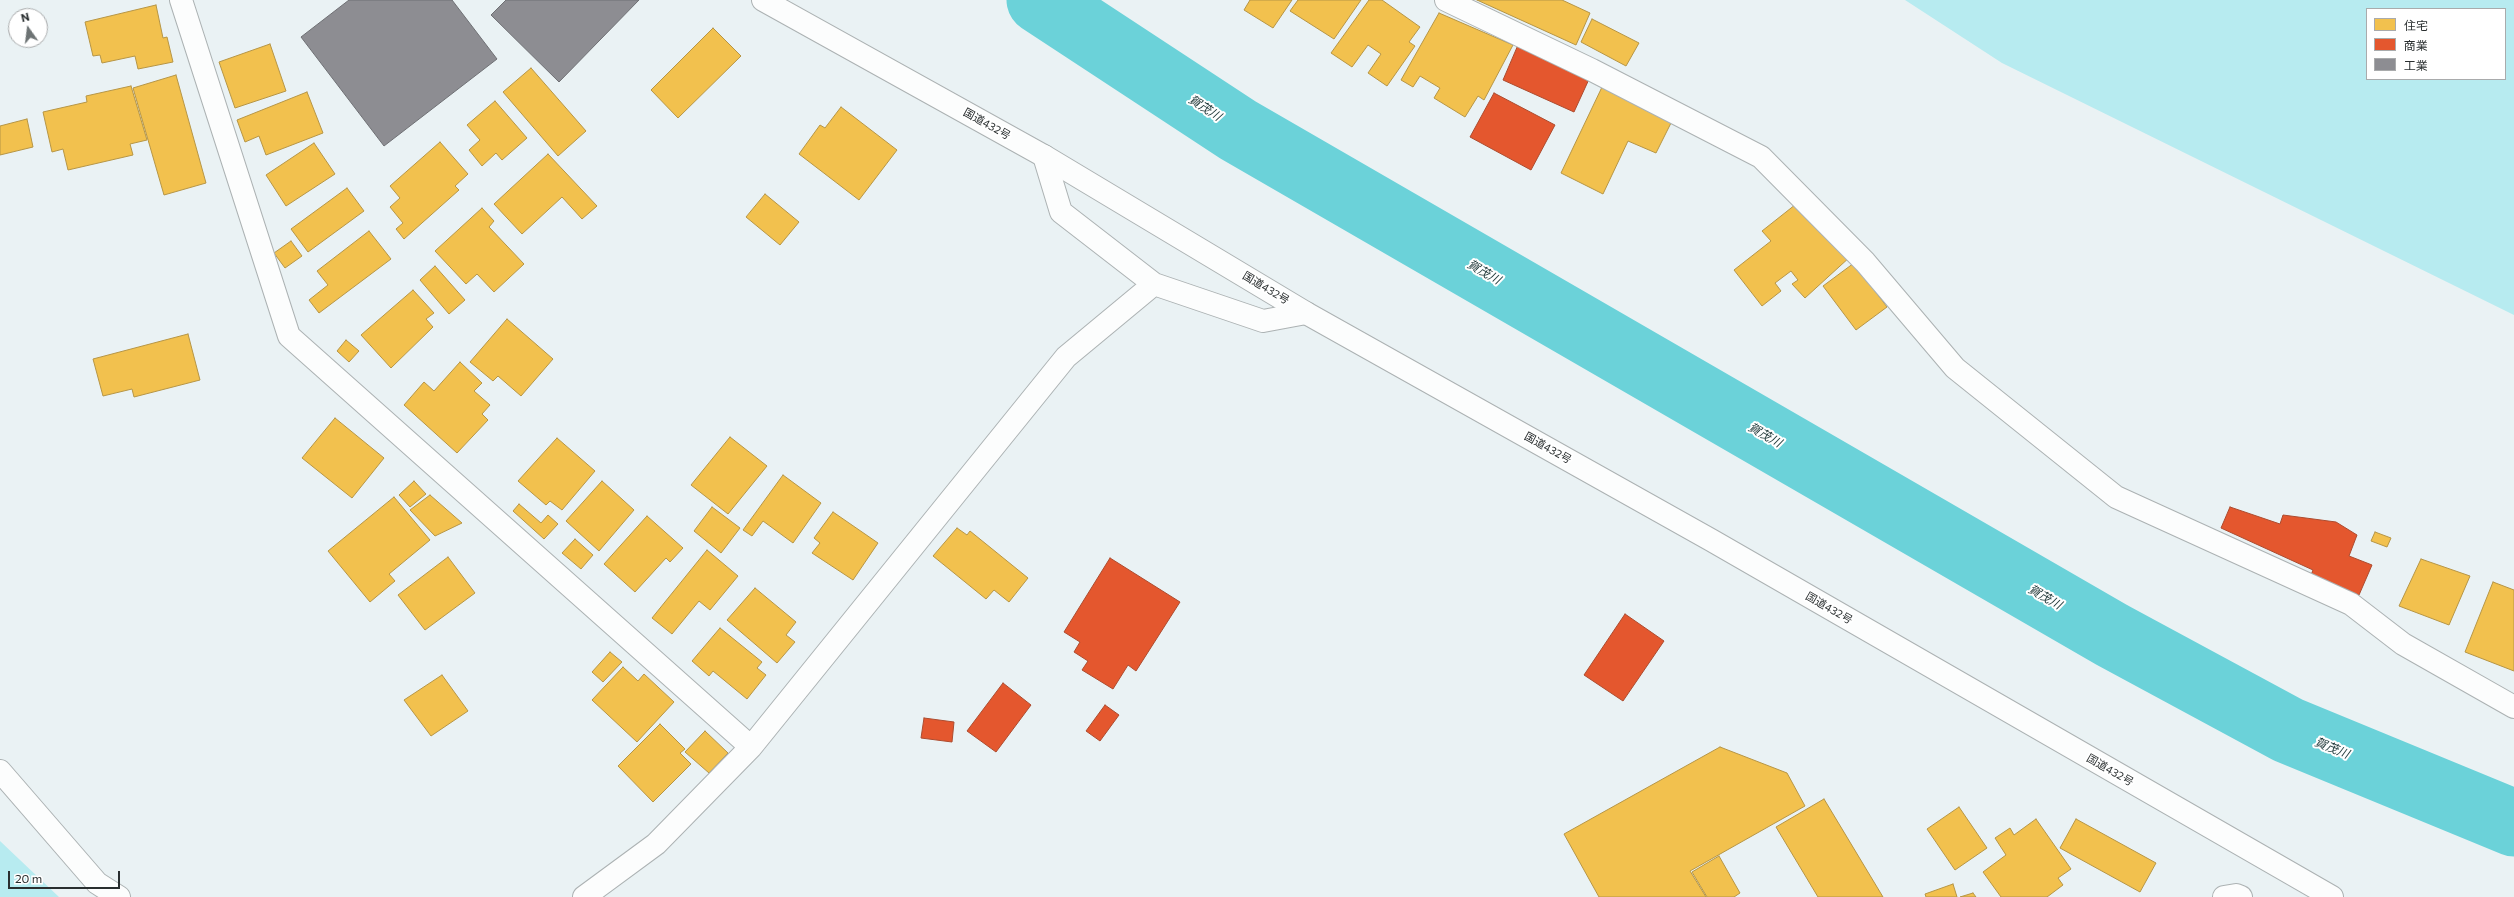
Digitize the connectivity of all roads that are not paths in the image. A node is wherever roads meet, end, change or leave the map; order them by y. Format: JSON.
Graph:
{"nodes":[{"id":1,"x":181,"y":0,"type":"edge"},
{"id":2,"x":763,"y":0,"type":"edge"},
{"id":3,"x":1446,"y":0,"type":"edge"},
{"id":4,"x":1044,"y":156,"type":"junction"},
{"id":5,"x":1154,"y":284,"type":"junction"},
{"id":6,"x":1306,"y":313,"type":"junction"},
{"id":7,"x":2514,"y":707,"type":"edge"},
{"id":8,"x":750,"y":747,"type":"junction"},
{"id":9,"x":0,"y":771,"type":"edge"},
{"id":10,"x":119,"y":897,"type":"edge"},
{"id":11,"x":584,"y":897,"type":"edge"},
{"id":12,"x":2224,"y":897,"type":"edge"},
{"id":13,"x":2241,"y":897,"type":"edge"},
{"id":14,"x":2332,"y":897,"type":"edge"}],
"edges":[{"from":1,"to":8,"type":"main road"},
{"from":2,"to":4,"type":"main road","name":"国道432号"},
{"from":3,"to":7,"type":"main road"},
{"from":4,"to":5,"type":"main road"},
{"from":4,"to":6,"type":"main road","name":"国道432号"},
{"from":5,"to":6,"type":"main road"},
{"from":5,"to":8,"type":"main road"},
{"from":6,"to":14,"type":"main road","name":"国道432号"},
{"from":8,"to":11,"type":"main road"},
{"from":9,"to":10,"type":"main road"},
{"from":12,"to":13,"type":"main road"}]}
